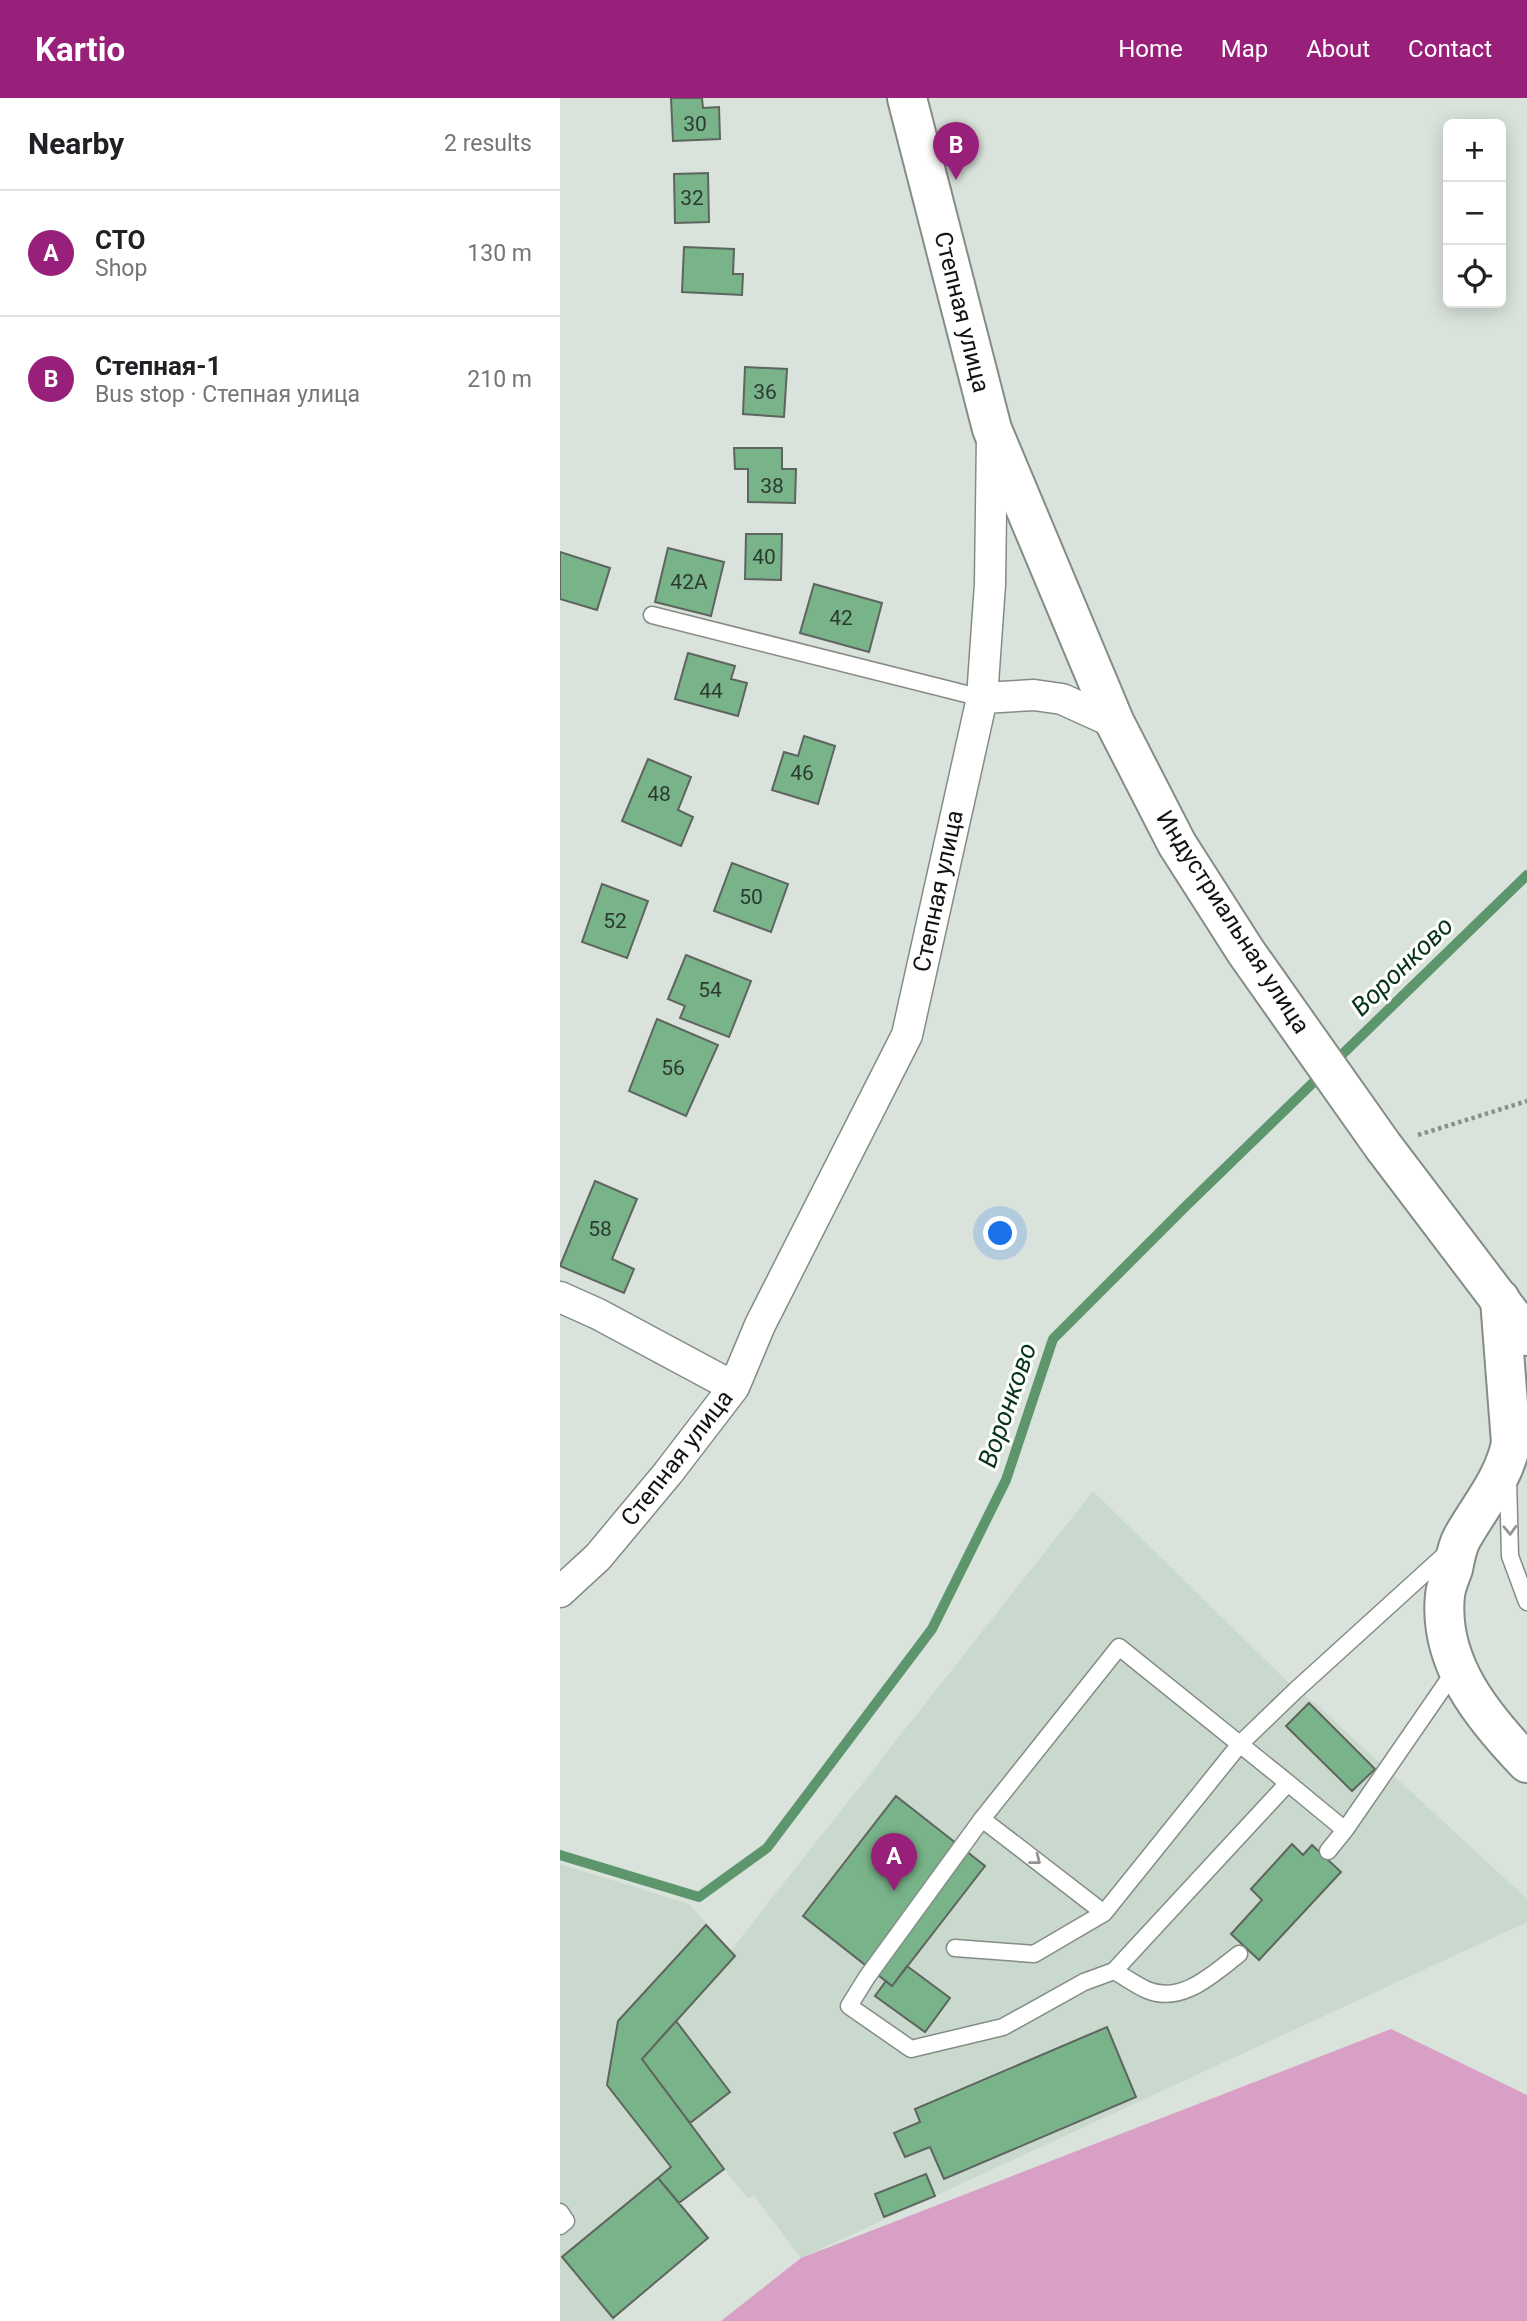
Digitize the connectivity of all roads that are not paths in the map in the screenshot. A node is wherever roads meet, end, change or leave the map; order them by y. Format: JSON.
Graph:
{"nodes":[{"id":1,"x":907,"y":98,"type":"edge"},
{"id":2,"x":992,"y":429,"type":"junction"},
{"id":3,"x":652,"y":615,"type":"dead end"},
{"id":4,"x":982,"y":698,"type":"junction"},
{"id":5,"x":1115,"y":723,"type":"junction"},
{"id":6,"x":560,"y":1297,"type":"edge"},
{"id":7,"x":1500,"y":1299,"type":"junction"},
{"id":8,"x":1527,"y":1336,"type":"edge"},
{"id":9,"x":734,"y":1387,"type":"junction"},
{"id":10,"x":1517,"y":1464,"type":"edge"},
{"id":11,"x":1461,"y":1541,"type":"junction"},
{"id":12,"x":560,"y":1592,"type":"edge"},
{"id":13,"x":1527,"y":1602,"type":"edge"},
{"id":14,"x":1457,"y":1669,"type":"junction"},
{"id":15,"x":1240,"y":1744,"type":"junction"},
{"id":16,"x":1527,"y":1763,"type":"edge"},
{"id":17,"x":1288,"y":1783,"type":"junction"},
{"id":18,"x":982,"y":1819,"type":"junction"},
{"id":19,"x":1345,"y":1830,"type":"junction"},
{"id":20,"x":1328,"y":1851,"type":"dead end"},
{"id":21,"x":1104,"y":1913,"type":"junction"},
{"id":22,"x":956,"y":1948,"type":"dead end"},
{"id":23,"x":1239,"y":1954,"type":"dead end"},
{"id":24,"x":1114,"y":1971,"type":"junction"},
{"id":25,"x":560,"y":2212,"type":"edge"},
{"id":26,"x":560,"y":2226,"type":"edge"}],
"edges":[{"from":1,"to":2,"type":"main road","name":"Степная улица"},
{"from":2,"to":4,"type":"street","name":"Степная улица"},
{"from":2,"to":5,"type":"main road","name":"Индустриальная улица"},
{"from":3,"to":4,"type":"lane"},
{"from":4,"to":5,"type":"street"},
{"from":4,"to":9,"type":"street","name":"Степная улица"},
{"from":5,"to":7,"type":"main road","name":"Индустриальная улица"},
{"from":6,"to":9,"type":"street"},
{"from":7,"to":8,"type":"main road","name":"Индустриальная улица"},
{"from":7,"to":10,"type":"main road"},
{"from":9,"to":12,"type":"street","name":"Степная улица"},
{"from":10,"to":11,"type":"main road"},
{"from":10,"to":13,"type":"lane","one_way":true},
{"from":11,"to":14,"type":"main road"},
{"from":11,"to":15,"type":"lane"},
{"from":14,"to":16,"type":"main road"},
{"from":14,"to":19,"type":"lane"},
{"from":15,"to":17,"type":"lane"},
{"from":15,"to":18,"type":"lane"},
{"from":15,"to":21,"type":"lane"},
{"from":17,"to":19,"type":"lane"},
{"from":17,"to":24,"type":"lane"},
{"from":18,"to":21,"type":"lane","one_way":true},
{"from":18,"to":24,"type":"lane"},
{"from":19,"to":20,"type":"lane"},
{"from":21,"to":22,"type":"lane"},
{"from":23,"to":24,"type":"lane"},
{"from":25,"to":26,"type":"lane"}]}
